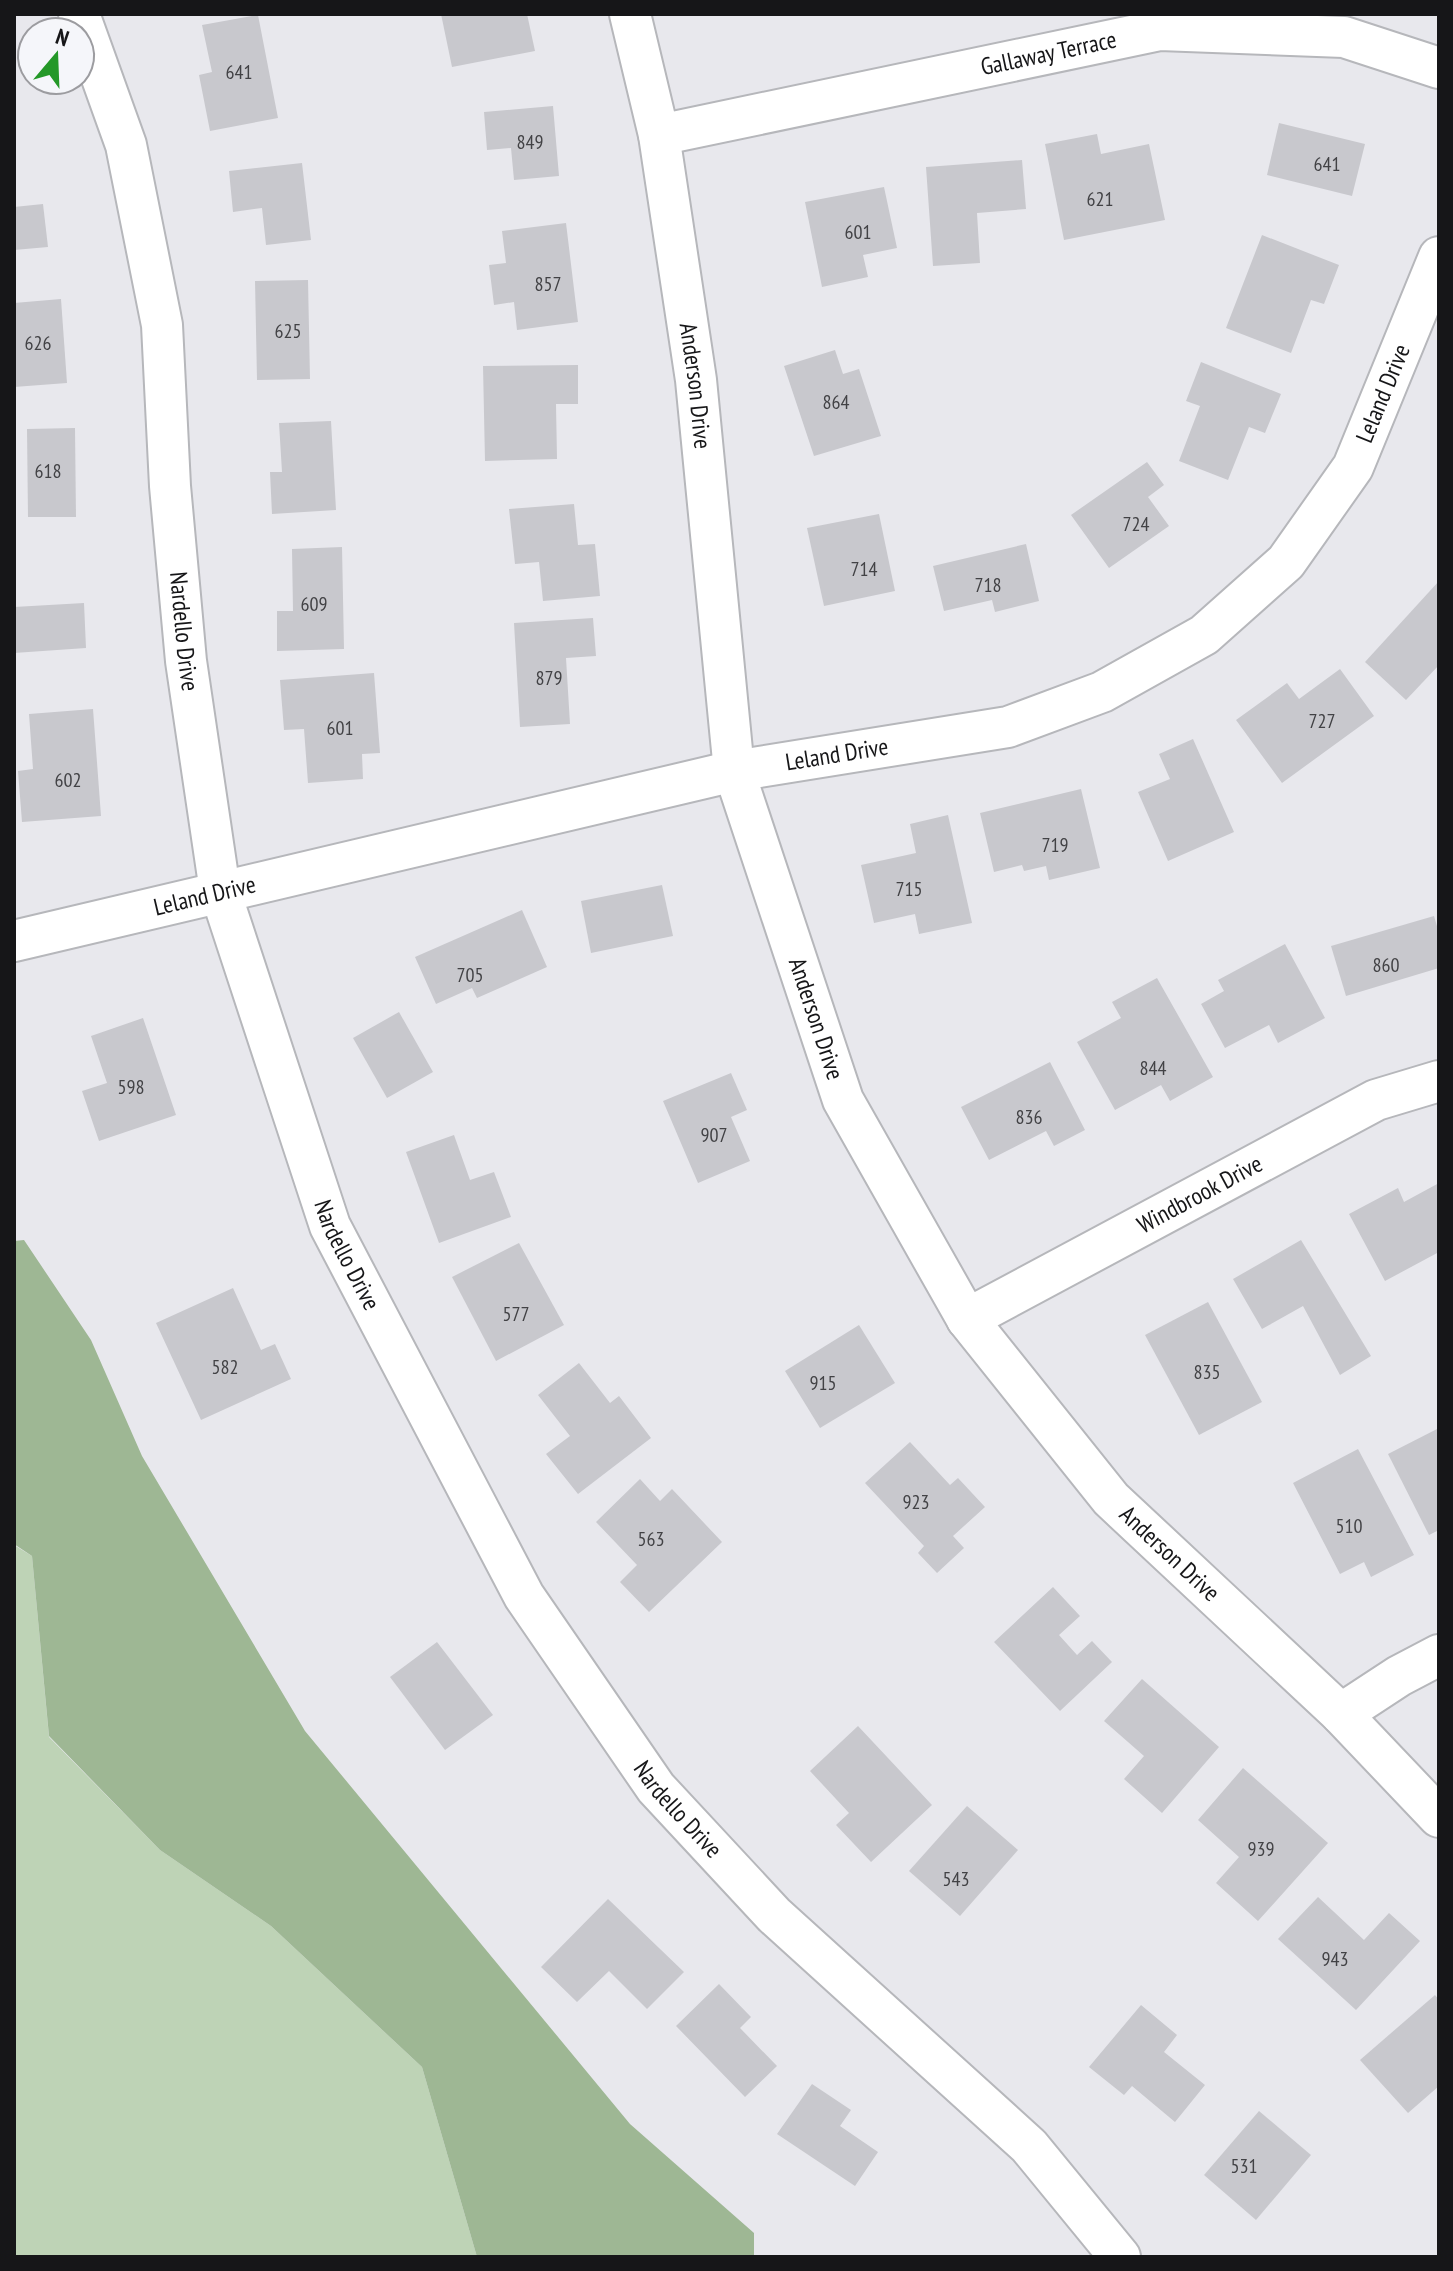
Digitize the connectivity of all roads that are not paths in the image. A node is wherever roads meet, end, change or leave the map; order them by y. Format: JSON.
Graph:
{"nodes":[{"id":1,"x":79,"y":14,"type":"edge"},
{"id":2,"x":630,"y":14,"type":"edge"},
{"id":3,"x":1439,"y":68,"type":"edge"},
{"id":4,"x":659,"y":135,"type":"junction"},
{"id":5,"x":1439,"y":257,"type":"edge"},
{"id":6,"x":734,"y":771,"type":"junction"},
{"id":7,"x":220,"y":891,"type":"junction"},
{"id":8,"x":14,"y":941,"type":"edge"},
{"id":9,"x":1439,"y":1081,"type":"edge"},
{"id":10,"x":967,"y":1319,"type":"junction"},
{"id":11,"x":1439,"y":1655,"type":"edge"},
{"id":12,"x":1341,"y":1714,"type":"junction"},
{"id":13,"x":1439,"y":1817,"type":"edge"},
{"id":14,"x":1120,"y":2257,"type":"edge"}],
"edges":[{"from":1,"to":7,"type":"street","name":"Nardello Drive"},
{"from":2,"to":4,"type":"street","name":"Anderson Drive"},
{"from":3,"to":4,"type":"street","name":"Gallaway Terrace"},
{"from":4,"to":6,"type":"street","name":"Anderson Drive"},
{"from":5,"to":6,"type":"street","name":"Leland Drive"},
{"from":6,"to":7,"type":"street","name":"Leland Drive"},
{"from":6,"to":10,"type":"street","name":"Anderson Drive"},
{"from":7,"to":8,"type":"street","name":"Leland Drive"},
{"from":7,"to":14,"type":"street","name":"Nardello Drive"},
{"from":9,"to":10,"type":"street","name":"Windbrook Drive"},
{"from":10,"to":12,"type":"street","name":"Anderson Drive"},
{"from":11,"to":12,"type":"street"},
{"from":12,"to":13,"type":"street","name":"Anderson Drive"}]}
